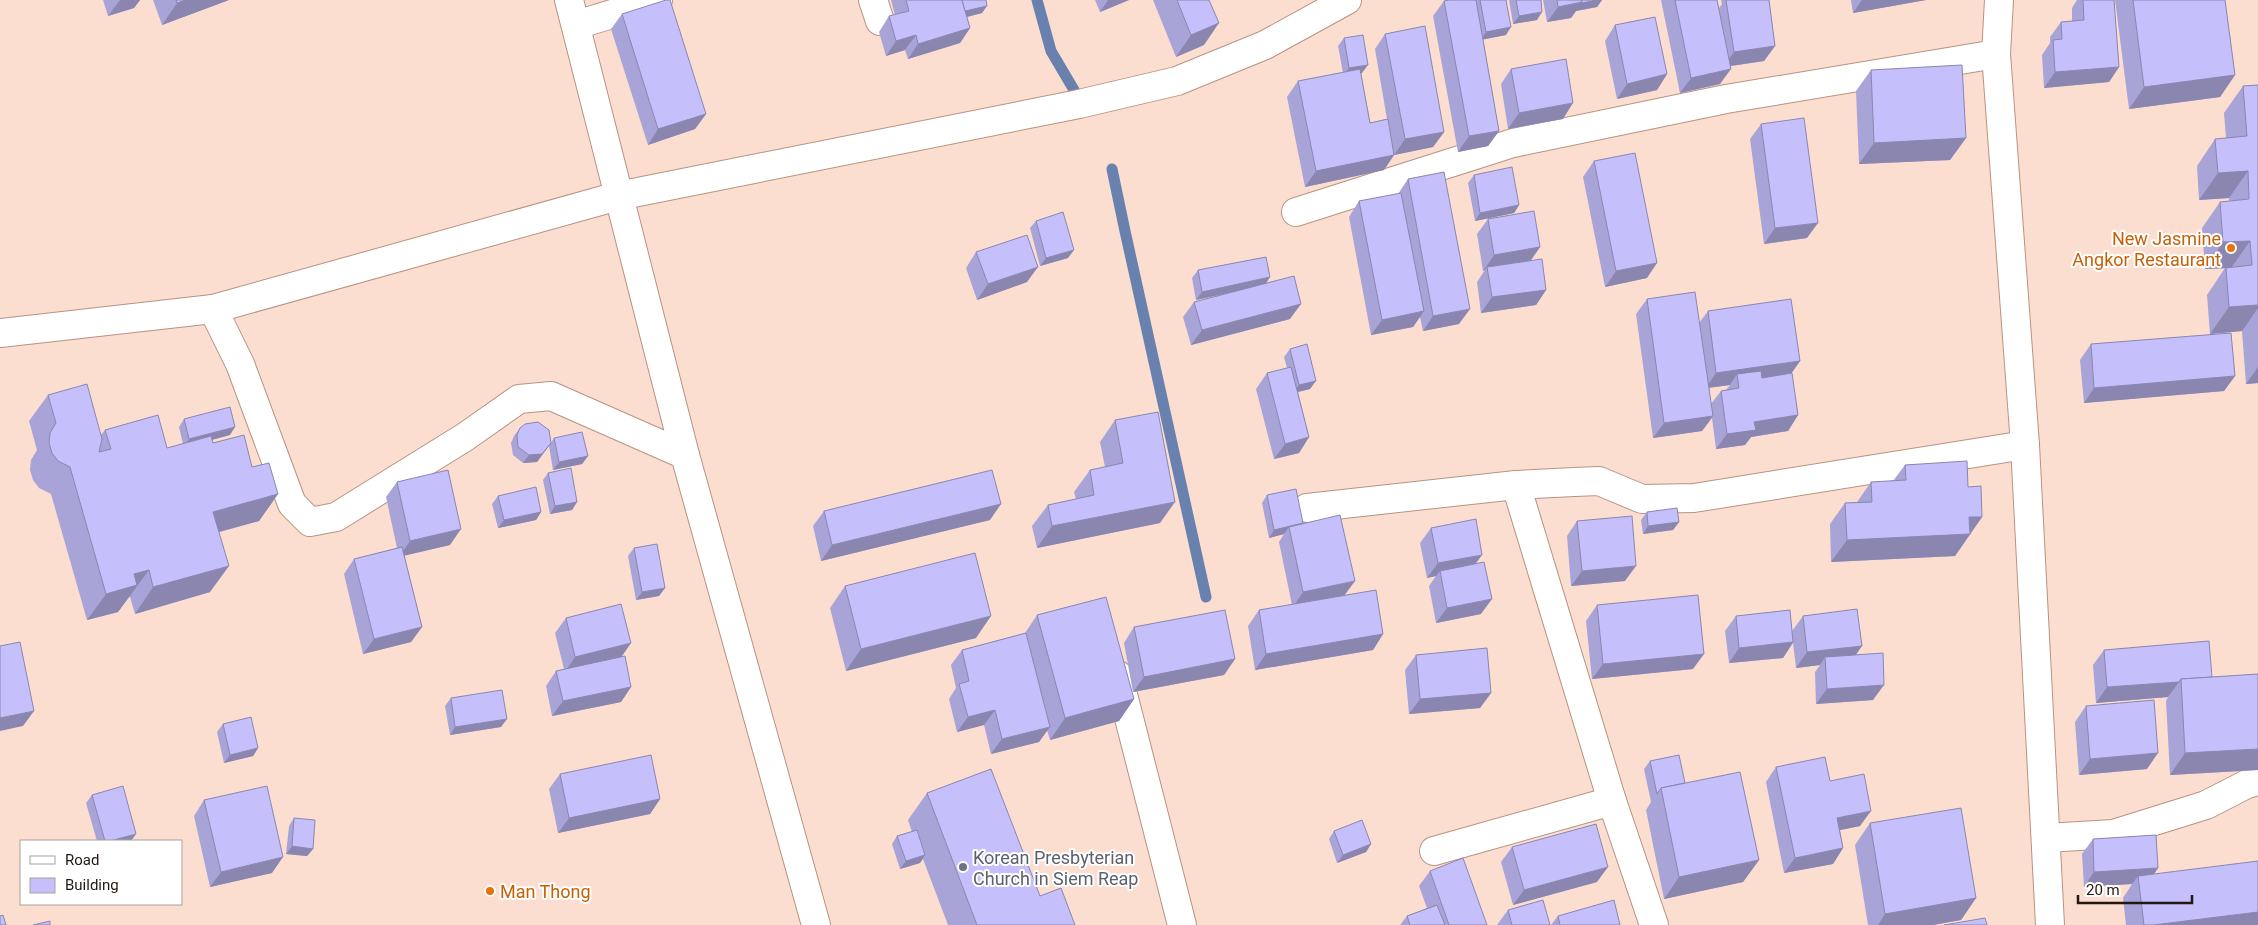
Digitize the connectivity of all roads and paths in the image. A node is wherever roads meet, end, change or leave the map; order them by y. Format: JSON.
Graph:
{"nodes":[{"id":1,"x":658,"y":0,"type":"edge"},
{"id":2,"x":1347,"y":0,"type":"edge"},
{"id":3,"x":1999,"y":0,"type":"edge"},
{"id":4,"x":572,"y":12,"type":"edge"},
{"id":5,"x":1996,"y":54,"type":"junction"},
{"id":6,"x":618,"y":196,"type":"junction"},
{"id":7,"x":1296,"y":212,"type":"dead end"},
{"id":8,"x":213,"y":309,"type":"junction"},
{"id":9,"x":0,"y":333,"type":"edge"},
{"id":10,"x":2025,"y":445,"type":"junction"},
{"id":11,"x":684,"y":455,"type":"junction"},
{"id":12,"x":1516,"y":485,"type":"junction"},
{"id":13,"x":1307,"y":508,"type":"dead end"},
{"id":14,"x":1112,"y":651,"type":"edge"},
{"id":15,"x":2258,"y":781,"type":"edge"},
{"id":16,"x":1612,"y":801,"type":"junction"},
{"id":17,"x":2046,"y":838,"type":"junction"},
{"id":18,"x":1434,"y":852,"type":"dead end"},
{"id":19,"x":816,"y":925,"type":"edge"},
{"id":20,"x":1182,"y":925,"type":"edge"},
{"id":21,"x":1654,"y":925,"type":"edge"},
{"id":22,"x":2050,"y":925,"type":"edge"}],
"edges":[{"from":1,"to":4,"type":"street"},
{"from":2,"to":6,"type":"street"},
{"from":3,"to":5,"type":"street"},
{"from":4,"to":6,"type":"street"},
{"from":5,"to":7,"type":"street"},
{"from":5,"to":10,"type":"street"},
{"from":6,"to":8,"type":"street"},
{"from":6,"to":11,"type":"street"},
{"from":8,"to":9,"type":"street"},
{"from":8,"to":11,"type":"street"},
{"from":10,"to":12,"type":"street"},
{"from":10,"to":17,"type":"street"},
{"from":11,"to":19,"type":"street"},
{"from":12,"to":13,"type":"street"},
{"from":12,"to":16,"type":"street"},
{"from":14,"to":20,"type":"street"},
{"from":15,"to":17,"type":"street"},
{"from":16,"to":18,"type":"street"},
{"from":16,"to":21,"type":"street"},
{"from":17,"to":22,"type":"street"}]}
